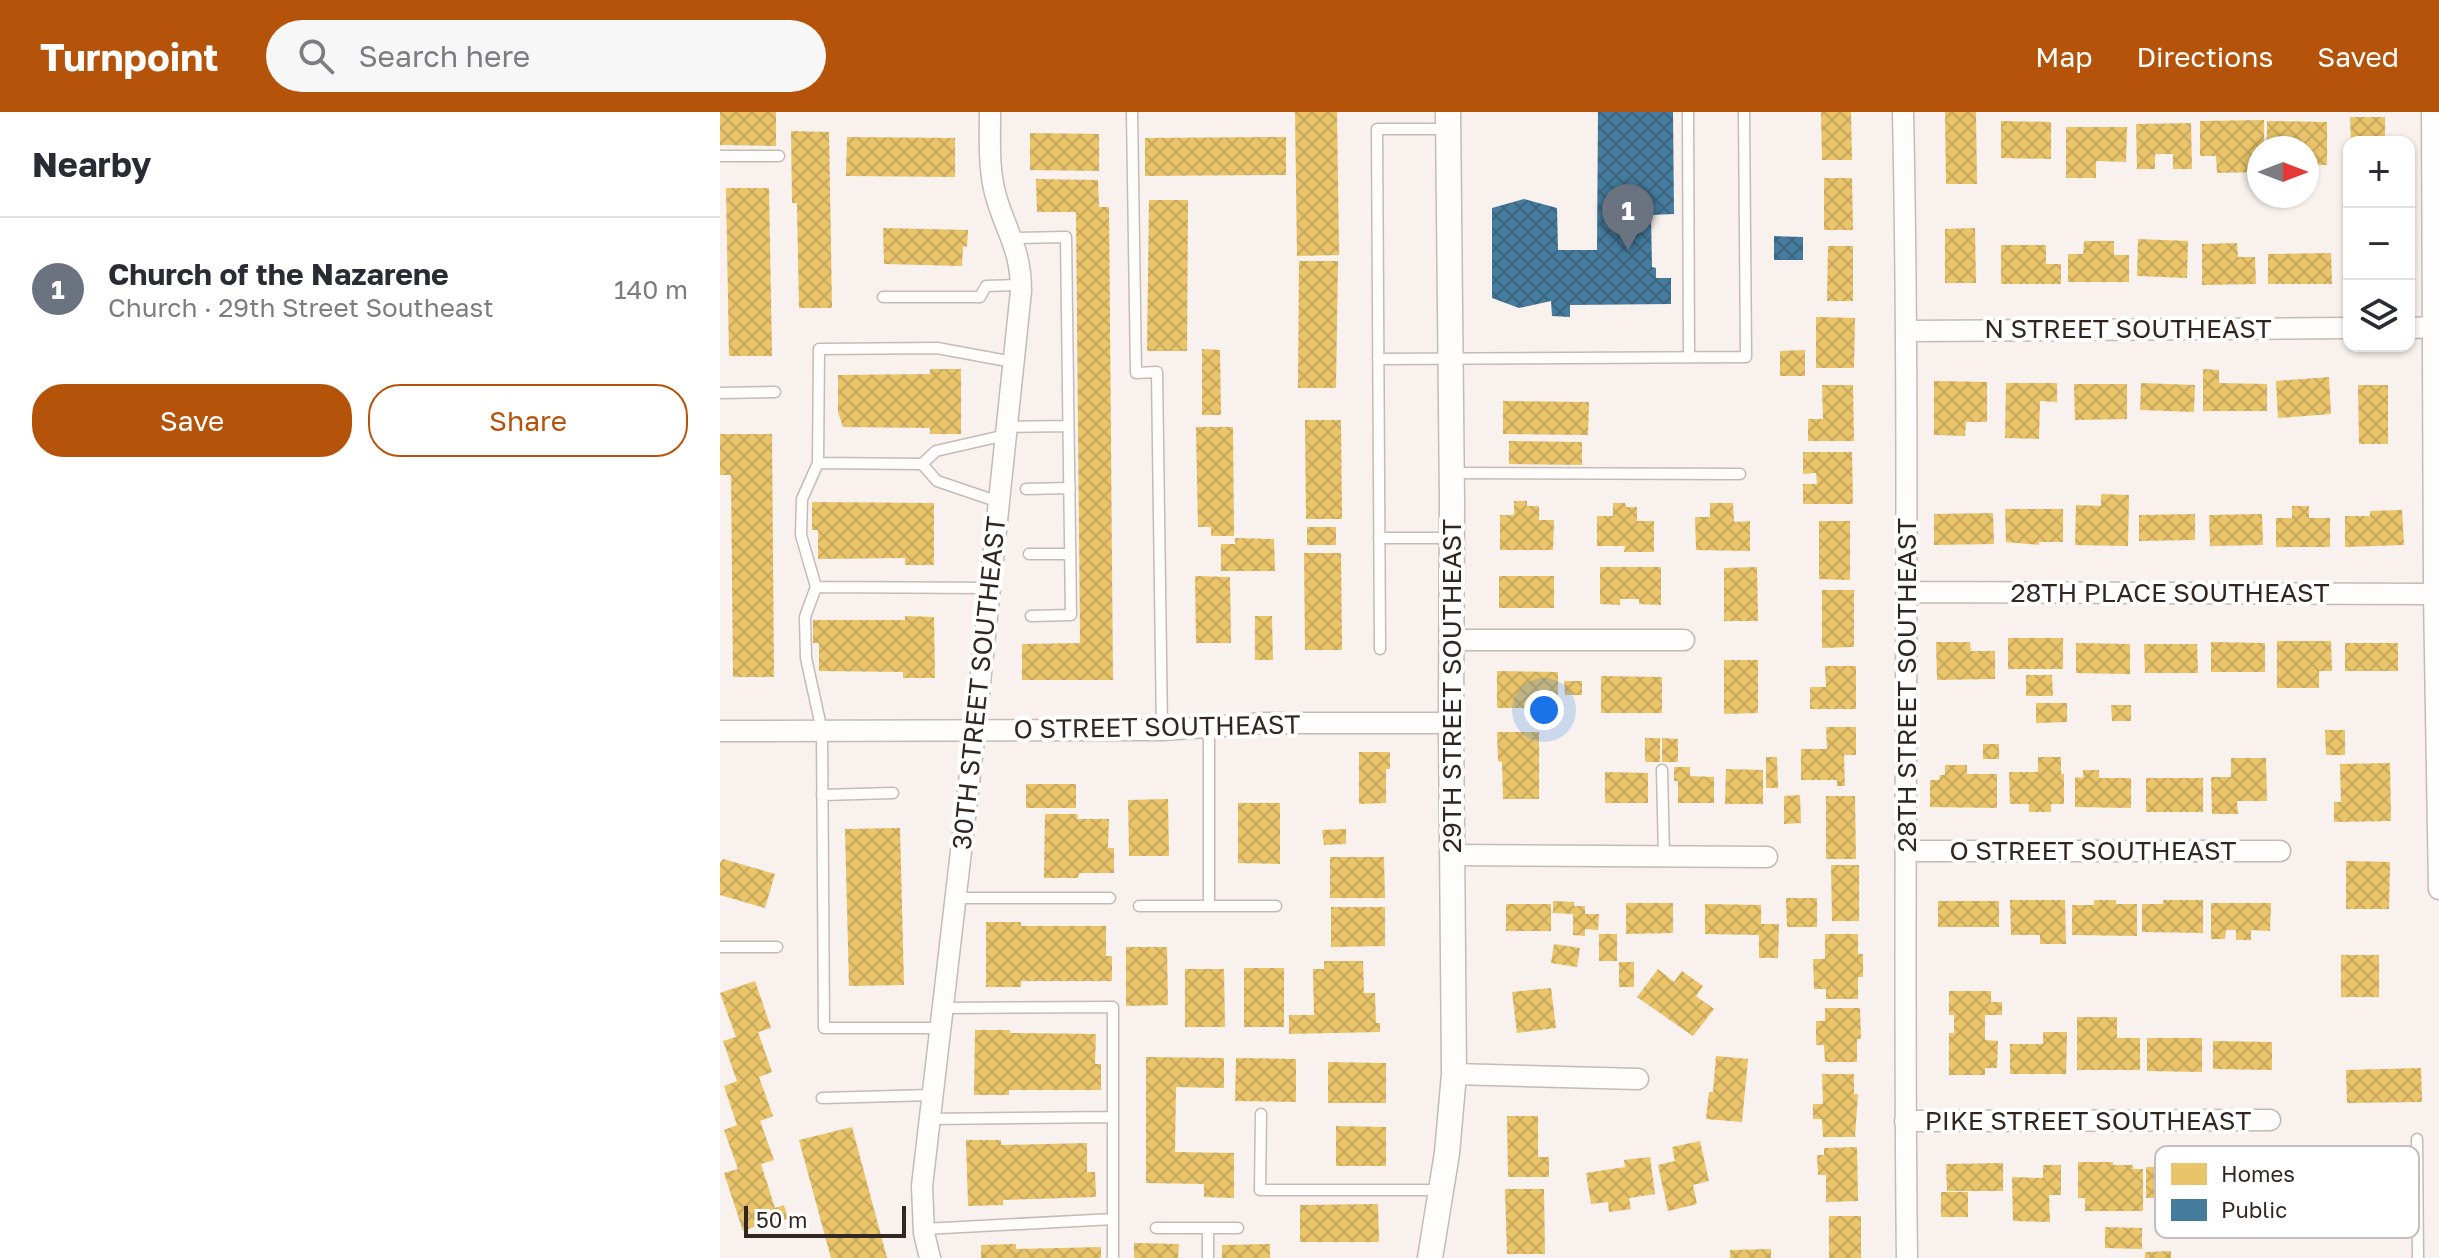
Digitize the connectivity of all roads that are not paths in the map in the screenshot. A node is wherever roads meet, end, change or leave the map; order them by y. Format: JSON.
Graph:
{"nodes":[{"id":1,"x":990,"y":112,"type":"edge"},
{"id":2,"x":1132,"y":112,"type":"edge"},
{"id":3,"x":1688,"y":112,"type":"edge"},
{"id":4,"x":1744,"y":112,"type":"edge"},
{"id":5,"x":1903,"y":112,"type":"edge"},
{"id":6,"x":2432,"y":112,"type":"edge"},
{"id":7,"x":1448,"y":120,"type":"edge"},
{"id":8,"x":720,"y":156,"type":"edge"},
{"id":9,"x":779,"y":156,"type":"dead end"},
{"id":10,"x":1012,"y":238,"type":"junction"},
{"id":11,"x":1021,"y":285,"type":"junction"},
{"id":12,"x":883,"y":297,"type":"dead end"},
{"id":13,"x":2434,"y":327,"type":"junction"},
{"id":14,"x":2343,"y":328,"type":"edge"},
{"id":15,"x":2415,"y":328,"type":"edge"},
{"id":16,"x":1908,"y":331,"type":"junction"},
{"id":17,"x":1689,"y":357,"type":"junction"},
{"id":18,"x":1450,"y":358,"type":"junction"},
{"id":19,"x":1378,"y":359,"type":"junction"},
{"id":20,"x":1013,"y":362,"type":"junction"},
{"id":21,"x":775,"y":392,"type":"dead end"},
{"id":22,"x":720,"y":393,"type":"edge"},
{"id":23,"x":1068,"y":426,"type":"junction"},
{"id":24,"x":1006,"y":431,"type":"junction"},
{"id":25,"x":818,"y":463,"type":"junction"},
{"id":26,"x":922,"y":464,"type":"junction"},
{"id":27,"x":1451,"y":473,"type":"junction"},
{"id":28,"x":1740,"y":474,"type":"dead end"},
{"id":29,"x":1070,"y":488,"type":"junction"},
{"id":30,"x":1026,"y":489,"type":"dead end"},
{"id":31,"x":999,"y":502,"type":"junction"},
{"id":32,"x":1379,"y":538,"type":"junction"},
{"id":33,"x":1451,"y":538,"type":"junction"},
{"id":34,"x":1029,"y":554,"type":"dead end"},
{"id":35,"x":1070,"y":554,"type":"junction"},
{"id":36,"x":816,"y":587,"type":"junction"},
{"id":37,"x":990,"y":588,"type":"junction"},
{"id":38,"x":1907,"y":592,"type":"junction"},
{"id":39,"x":2434,"y":594,"type":"junction"},
{"id":40,"x":1031,"y":616,"type":"dead end"},
{"id":41,"x":1451,"y":640,"type":"junction"},
{"id":42,"x":1684,"y":640,"type":"dead end"},
{"id":43,"x":1380,"y":649,"type":"dead end"},
{"id":44,"x":1451,"y":723,"type":"junction"},
{"id":45,"x":1209,"y":727,"type":"junction"},
{"id":46,"x":1162,"y":730,"type":"junction"},
{"id":47,"x":720,"y":731,"type":"edge"},
{"id":48,"x":822,"y":731,"type":"junction"},
{"id":49,"x":975,"y":731,"type":"junction"},
{"id":50,"x":1662,"y":770,"type":"dead end"},
{"id":51,"x":893,"y":793,"type":"dead end"},
{"id":52,"x":822,"y":795,"type":"junction"},
{"id":53,"x":1906,"y":851,"type":"junction"},
{"id":54,"x":2280,"y":851,"type":"dead end"},
{"id":55,"x":1453,"y":855,"type":"junction"},
{"id":56,"x":1664,"y":857,"type":"junction"},
{"id":57,"x":1767,"y":857,"type":"dead end"},
{"id":58,"x":2439,"y":889,"type":"edge"},
{"id":59,"x":955,"y":898,"type":"junction"},
{"id":60,"x":1110,"y":898,"type":"dead end"},
{"id":61,"x":1139,"y":906,"type":"dead end"},
{"id":62,"x":1209,"y":906,"type":"junction"},
{"id":63,"x":1276,"y":906,"type":"dead end"},
{"id":64,"x":720,"y":947,"type":"edge"},
{"id":65,"x":777,"y":947,"type":"dead end"},
{"id":66,"x":941,"y":1018,"type":"junction"},
{"id":67,"x":1454,"y":1074,"type":"junction"},
{"id":68,"x":1638,"y":1079,"type":"dead end"},
{"id":69,"x":932,"y":1095,"type":"junction"},
{"id":70,"x":822,"y":1098,"type":"dead end"},
{"id":71,"x":1261,"y":1114,"type":"dead end"},
{"id":72,"x":1113,"y":1117,"type":"junction"},
{"id":73,"x":929,"y":1119,"type":"junction"},
{"id":74,"x":2270,"y":1120,"type":"dead end"},
{"id":75,"x":1905,"y":1121,"type":"junction"},
{"id":76,"x":2417,"y":1139,"type":"dead end"},
{"id":77,"x":2417,"y":1146,"type":"edge"},
{"id":78,"x":1442,"y":1190,"type":"junction"},
{"id":79,"x":1113,"y":1219,"type":"junction"},
{"id":80,"x":1156,"y":1228,"type":"dead end"},
{"id":81,"x":1208,"y":1228,"type":"junction"},
{"id":82,"x":1238,"y":1228,"type":"dead end"},
{"id":83,"x":924,"y":1229,"type":"junction"},
{"id":84,"x":2418,"y":1238,"type":"edge"},
{"id":85,"x":930,"y":1258,"type":"edge"},
{"id":86,"x":1113,"y":1258,"type":"edge"},
{"id":87,"x":1208,"y":1258,"type":"edge"},
{"id":88,"x":1430,"y":1258,"type":"edge"},
{"id":89,"x":1907,"y":1258,"type":"edge"},
{"id":90,"x":2418,"y":1258,"type":"edge"}],
"edges":[{"from":1,"to":10,"type":"street","name":"30TH STREET SOUTHEAST"},
{"from":2,"to":46,"type":"lane"},
{"from":3,"to":17,"type":"lane"},
{"from":4,"to":17,"type":"lane"},
{"from":5,"to":16,"type":"street","name":"28TH STREET SOUTHEAST"},
{"from":6,"to":13,"type":"street"},
{"from":7,"to":18,"type":"street","name":"29TH STREET SOUTHEAST"},
{"from":7,"to":19,"type":"lane"},
{"from":8,"to":9,"type":"lane"},
{"from":10,"to":11,"type":"street","name":"30TH STREET SOUTHEAST"},
{"from":10,"to":23,"type":"lane"},
{"from":11,"to":12,"type":"lane"},
{"from":11,"to":20,"type":"street","name":"30TH STREET SOUTHEAST"},
{"from":13,"to":15,"type":"street"},
{"from":13,"to":39,"type":"street"},
{"from":14,"to":16,"type":"street","name":"N STREET SOUTHEAST"},
{"from":16,"to":38,"type":"street","name":"28TH STREET SOUTHEAST"},
{"from":17,"to":18,"type":"lane"},
{"from":18,"to":19,"type":"lane"},
{"from":18,"to":27,"type":"street","name":"29TH STREET SOUTHEAST"},
{"from":19,"to":32,"type":"lane"},
{"from":20,"to":24,"type":"street","name":"30TH STREET SOUTHEAST"},
{"from":20,"to":25,"type":"lane"},
{"from":21,"to":22,"type":"lane"},
{"from":23,"to":24,"type":"lane"},
{"from":23,"to":29,"type":"lane"},
{"from":24,"to":26,"type":"lane"},
{"from":24,"to":31,"type":"street","name":"30TH STREET SOUTHEAST"},
{"from":25,"to":26,"type":"lane"},
{"from":25,"to":36,"type":"lane"},
{"from":26,"to":31,"type":"lane"},
{"from":27,"to":28,"type":"lane"},
{"from":27,"to":33,"type":"street","name":"29TH STREET SOUTHEAST"},
{"from":29,"to":30,"type":"lane"},
{"from":29,"to":35,"type":"lane"},
{"from":31,"to":37,"type":"street","name":"30TH STREET SOUTHEAST"},
{"from":32,"to":33,"type":"lane"},
{"from":32,"to":43,"type":"lane"},
{"from":33,"to":41,"type":"street","name":"29TH STREET SOUTHEAST"},
{"from":34,"to":35,"type":"lane"},
{"from":35,"to":40,"type":"lane"},
{"from":36,"to":37,"type":"lane"},
{"from":36,"to":48,"type":"lane"},
{"from":37,"to":49,"type":"street","name":"30TH STREET SOUTHEAST"},
{"from":38,"to":39,"type":"street","name":"28TH PLACE SOUTHEAST"},
{"from":38,"to":53,"type":"street","name":"28TH STREET SOUTHEAST"},
{"from":39,"to":58,"type":"street"},
{"from":41,"to":42,"type":"street"},
{"from":41,"to":44,"type":"street","name":"29TH STREET SOUTHEAST"},
{"from":44,"to":45,"type":"street","name":"O STREET SOUTHEAST"},
{"from":44,"to":55,"type":"street","name":"29TH STREET SOUTHEAST"},
{"from":45,"to":46,"type":"street","name":"O STREET SOUTHEAST"},
{"from":45,"to":62,"type":"lane"},
{"from":46,"to":49,"type":"street","name":"O STREET SOUTHEAST"},
{"from":47,"to":48,"type":"street","name":"O STREET SOUTHEAST"},
{"from":48,"to":49,"type":"street","name":"O STREET SOUTHEAST"},
{"from":48,"to":52,"type":"lane"},
{"from":49,"to":59,"type":"street","name":"30TH STREET SOUTHEAST"},
{"from":50,"to":56,"type":"lane"},
{"from":51,"to":52,"type":"lane"},
{"from":52,"to":66,"type":"lane"},
{"from":53,"to":54,"type":"street","name":"O STREET SOUTHEAST"},
{"from":53,"to":75,"type":"street","name":"28TH STREET SOUTHEAST"},
{"from":55,"to":56,"type":"street"},
{"from":55,"to":67,"type":"street","name":"29TH STREET SOUTHEAST"},
{"from":56,"to":57,"type":"street"},
{"from":59,"to":60,"type":"lane"},
{"from":59,"to":66,"type":"street","name":"30TH STREET SOUTHEAST"},
{"from":61,"to":62,"type":"lane"},
{"from":62,"to":63,"type":"lane"},
{"from":64,"to":65,"type":"lane"},
{"from":66,"to":69,"type":"street","name":"30TH STREET SOUTHEAST"},
{"from":66,"to":72,"type":"lane"},
{"from":67,"to":68,"type":"street"},
{"from":67,"to":78,"type":"street","name":"29TH STREET SOUTHEAST"},
{"from":69,"to":70,"type":"lane"},
{"from":69,"to":73,"type":"street","name":"30TH STREET SOUTHEAST"},
{"from":71,"to":78,"type":"lane"},
{"from":72,"to":73,"type":"lane"},
{"from":72,"to":79,"type":"lane"},
{"from":73,"to":83,"type":"street","name":"30TH STREET SOUTHEAST"},
{"from":74,"to":75,"type":"street","name":"PIKE STREET SOUTHEAST"},
{"from":75,"to":89,"type":"street","name":"28TH STREET SOUTHEAST"},
{"from":76,"to":77,"type":"lane"},
{"from":78,"to":88,"type":"street","name":"29TH STREET SOUTHEAST"},
{"from":79,"to":83,"type":"lane"},
{"from":79,"to":86,"type":"lane"},
{"from":80,"to":81,"type":"lane"},
{"from":81,"to":82,"type":"lane"},
{"from":81,"to":87,"type":"lane"},
{"from":83,"to":85,"type":"street","name":"30TH STREET SOUTHEAST"},
{"from":84,"to":90,"type":"lane"}]}
